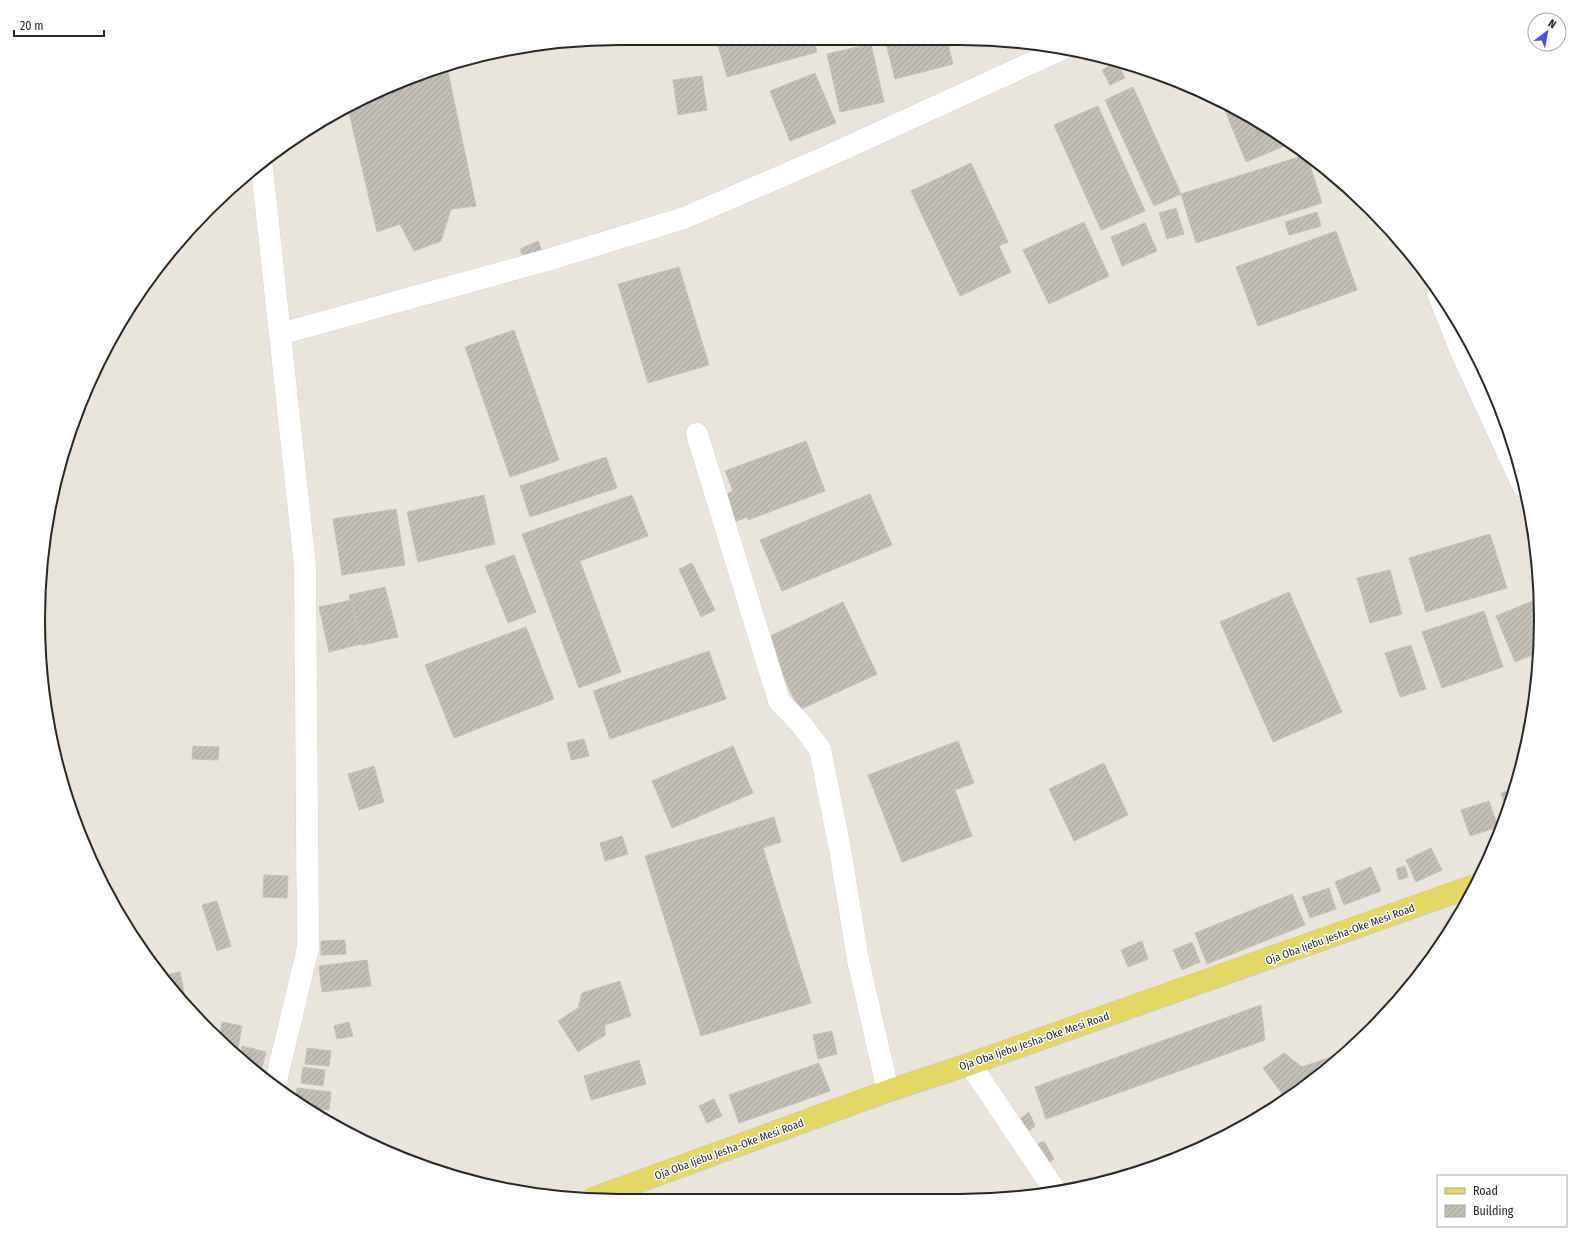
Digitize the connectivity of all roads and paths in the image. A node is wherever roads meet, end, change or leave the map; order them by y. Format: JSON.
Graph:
{"nodes":[{"id":1,"x":1053,"y":53,"type":"edge"},
{"id":2,"x":262,"y":170,"type":"edge"},
{"id":3,"x":280,"y":334,"type":"junction"},
{"id":4,"x":1465,"y":347,"type":"edge"},
{"id":5,"x":697,"y":434,"type":"dead end"},
{"id":6,"x":1509,"y":451,"type":"edge"},
{"id":7,"x":1467,"y":889,"type":"edge"},
{"id":8,"x":970,"y":1064,"type":"junction"},
{"id":9,"x":276,"y":1080,"type":"edge"},
{"id":10,"x":888,"y":1091,"type":"junction"},
{"id":11,"x":1053,"y":1186,"type":"edge"},
{"id":12,"x":606,"y":1194,"type":"edge"}],
"edges":[{"from":1,"to":3,"type":"street"},
{"from":2,"to":3,"type":"street"},
{"from":3,"to":9,"type":"street"},
{"from":4,"to":6,"type":"street"},
{"from":5,"to":10,"type":"street"},
{"from":7,"to":8,"type":"main road","name":"Oja Oba Ijebu Jesha-Oke Mesi Road"},
{"from":8,"to":10,"type":"main road","name":"Oja Oba Ijebu Jesha-Oke Mesi Road"},
{"from":8,"to":11,"type":"street"},
{"from":10,"to":12,"type":"main road","name":"Oja Oba Ijebu Jesha-Oke Mesi Road"}]}
